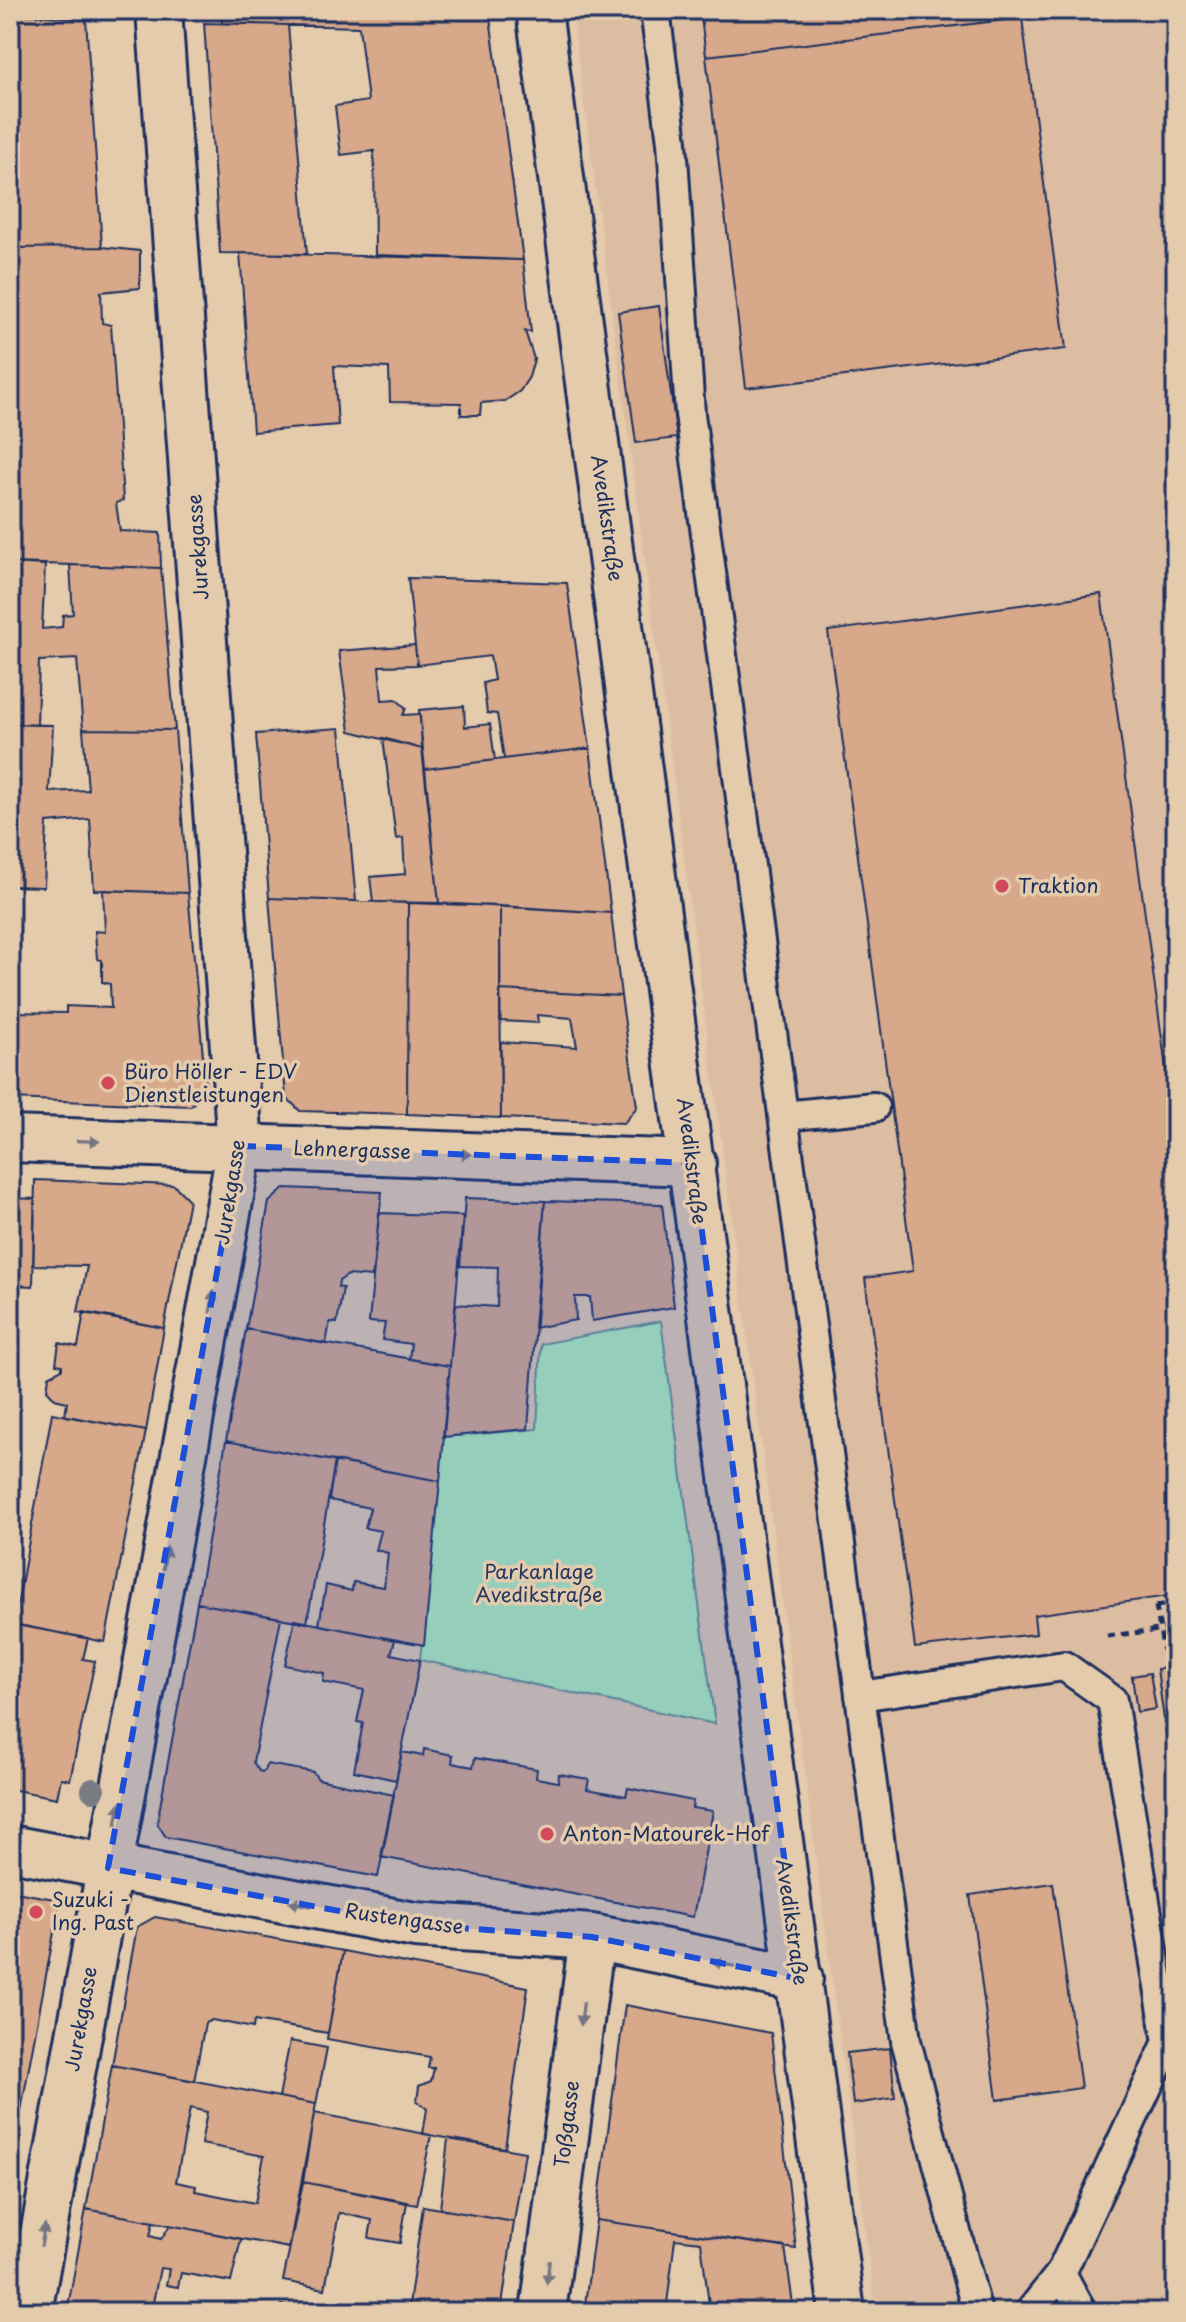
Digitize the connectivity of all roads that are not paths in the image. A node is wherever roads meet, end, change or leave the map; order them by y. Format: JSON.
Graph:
{"nodes":[{"id":1,"x":159,"y":10,"type":"edge"},
{"id":2,"x":539,"y":10,"type":"edge"},
{"id":3,"x":655,"y":10,"type":"edge"},
{"id":4,"x":874,"y":1107,"type":"dead end"},
{"id":5,"x":783,"y":1116,"type":"junction"},
{"id":6,"x":10,"y":1139,"type":"edge"},
{"id":7,"x":240,"y":1146,"type":"junction"},
{"id":8,"x":693,"y":1163,"type":"junction"},
{"id":9,"x":860,"y":1696,"type":"junction"},
{"id":10,"x":10,"y":1848,"type":"edge"},
{"id":11,"x":108,"y":1868,"type":"junction"},
{"id":12,"x":592,"y":1937,"type":"junction"},
{"id":13,"x":800,"y":1979,"type":"junction"},
{"id":14,"x":1061,"y":2273,"type":"junction"},
{"id":15,"x":29,"y":2312,"type":"edge"},
{"id":16,"x":543,"y":2312,"type":"edge"},
{"id":17,"x":842,"y":2312,"type":"edge"},
{"id":18,"x":977,"y":2312,"type":"edge"},
{"id":19,"x":1030,"y":2312,"type":"edge"},
{"id":20,"x":1082,"y":2312,"type":"edge"}],
"edges":[{"from":1,"to":7,"type":"street","name":"Jurekgasse"},
{"from":2,"to":8,"type":"street","name":"Avedikstraße"},
{"from":3,"to":5,"type":"lane"},
{"from":4,"to":5,"type":"lane"},
{"from":5,"to":9,"type":"lane"},
{"from":6,"to":7,"type":"street","name":"Lehnergasse","one_way":true},
{"from":7,"to":8,"type":"street","name":"Lehnergasse","one_way":true},
{"from":11,"to":7,"type":"street","name":"Jurekgasse","one_way":true},
{"from":8,"to":13,"type":"street","name":"Avedikstraße"},
{"from":9,"to":14,"type":"lane"},
{"from":9,"to":18,"type":"lane"},
{"from":10,"to":11,"type":"street","name":"Rustengasse"},
{"from":12,"to":11,"type":"street","name":"Rustengasse","one_way":true},
{"from":15,"to":11,"type":"street","name":"Jurekgasse","one_way":true},
{"from":13,"to":12,"type":"street","name":"Rustengasse","one_way":true},
{"from":12,"to":16,"type":"street","name":"Toßgasse","one_way":true},
{"from":13,"to":17,"type":"street","name":"Avedikstraße"},
{"from":14,"to":19,"type":"lane"},
{"from":14,"to":20,"type":"lane"}]}
